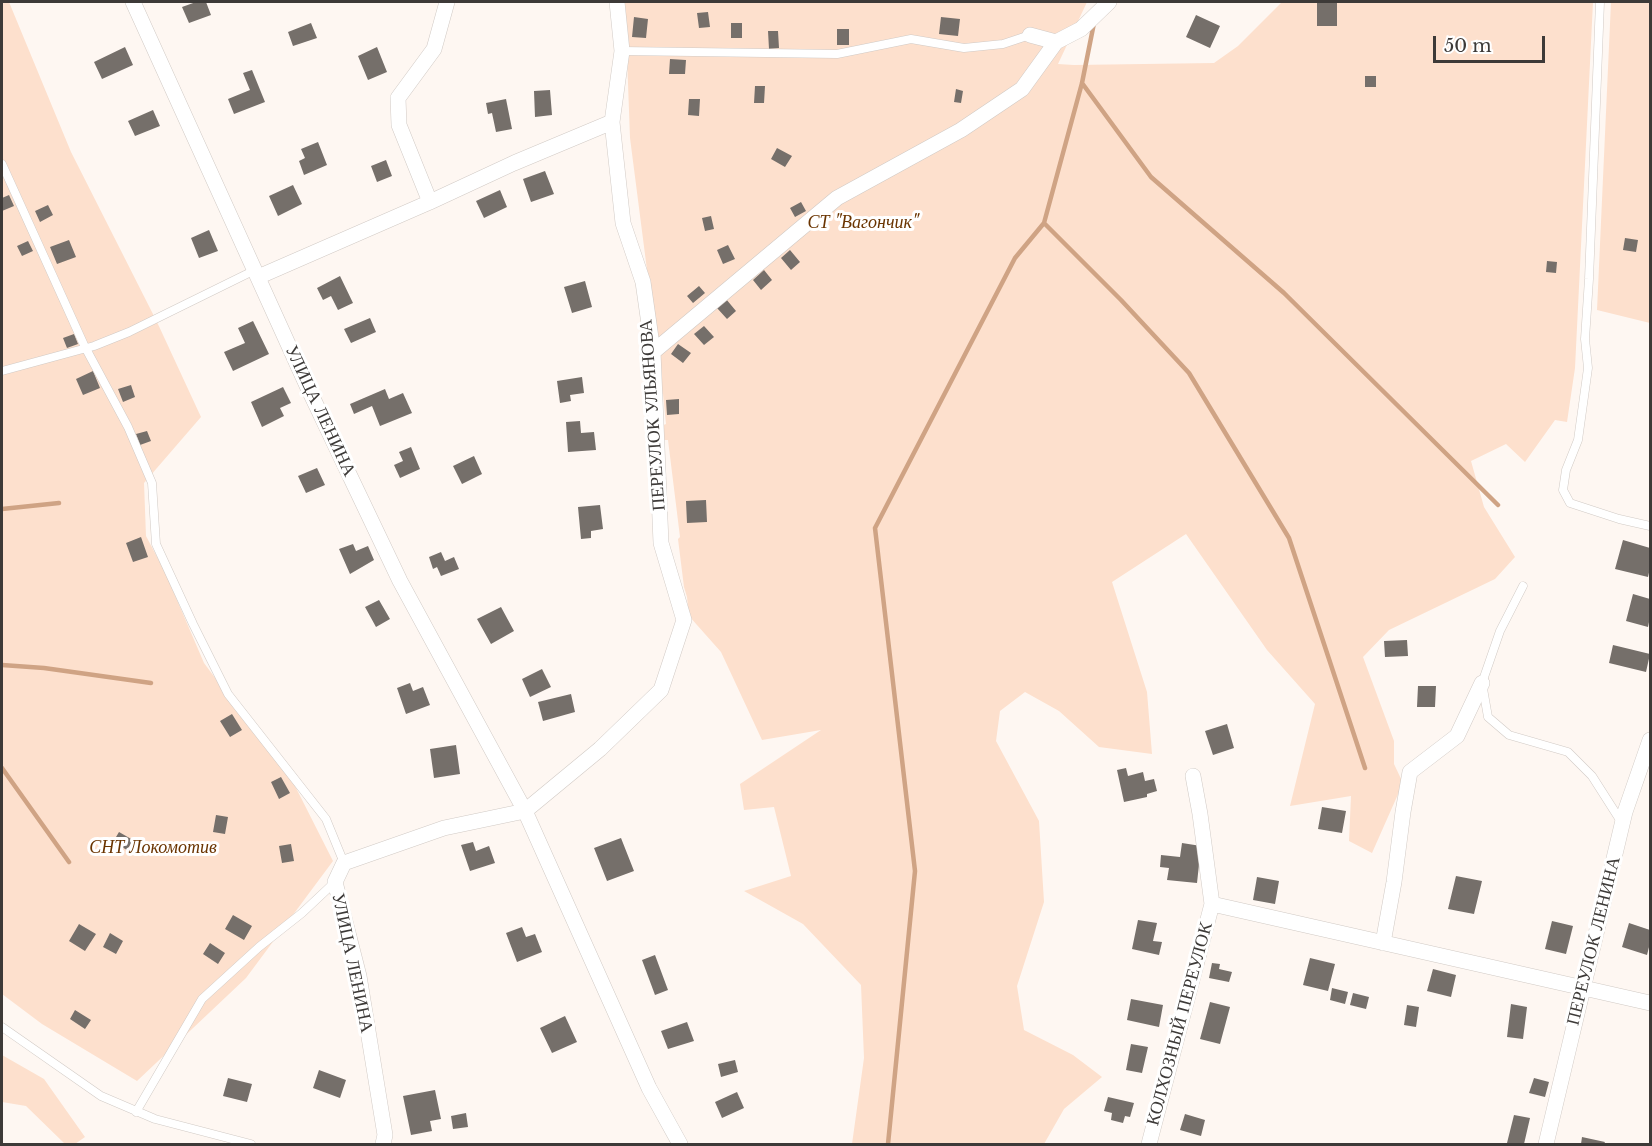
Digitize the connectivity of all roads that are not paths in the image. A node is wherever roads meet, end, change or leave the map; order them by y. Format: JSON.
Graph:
{"nodes":[{"id":1,"x":133,"y":2,"type":"edge"},
{"id":2,"x":447,"y":2,"type":"edge"},
{"id":3,"x":618,"y":2,"type":"edge"},
{"id":4,"x":1109,"y":2,"type":"edge"},
{"id":5,"x":1600,"y":2,"type":"edge"},
{"id":6,"x":1030,"y":35,"type":"joint"},
{"id":7,"x":1056,"y":42,"type":"junction"},
{"id":8,"x":622,"y":51,"type":"junction"},
{"id":9,"x":612,"y":122,"type":"junction"},
{"id":10,"x":2,"y":164,"type":"edge"},
{"id":11,"x":430,"y":202,"type":"junction"},
{"id":12,"x":256,"y":274,"type":"junction"},
{"id":13,"x":85,"y":348,"type":"junction"},
{"id":14,"x":653,"y":352,"type":"junction"},
{"id":15,"x":2,"y":371,"type":"edge"},
{"id":16,"x":1650,"y":526,"type":"edge"},
{"id":17,"x":1523,"y":586,"type":"dead end"},
{"id":18,"x":1482,"y":683,"type":"junction"},
{"id":19,"x":1650,"y":740,"type":"edge"},
{"id":20,"x":1193,"y":776,"type":"dead end"},
{"id":21,"x":525,"y":811,"type":"junction"},
{"id":22,"x":1622,"y":824,"type":"junction"},
{"id":23,"x":344,"y":863,"type":"junction"},
{"id":24,"x":335,"y":882,"type":"junction"},
{"id":25,"x":1212,"y":904,"type":"junction"},
{"id":26,"x":1383,"y":943,"type":"junction"},
{"id":27,"x":1582,"y":987,"type":"junction"},
{"id":28,"x":1650,"y":1003,"type":"edge"},
{"id":29,"x":2,"y":1026,"type":"edge"},
{"id":30,"x":136,"y":1112,"type":"junction"},
{"id":31,"x":251,"y":1144,"type":"edge"},
{"id":32,"x":383,"y":1144,"type":"edge"},
{"id":33,"x":680,"y":1144,"type":"edge"},
{"id":34,"x":1149,"y":1144,"type":"edge"},
{"id":35,"x":1546,"y":1144,"type":"edge"}],
"edges":[{"from":1,"to":12,"type":"street","name":"УЛИЦА ЛЕНИНА"},
{"from":2,"to":11,"type":"street"},
{"from":3,"to":8,"type":"street","name":"ПЕРЕУЛОК УЛЬЯНОВА"},
{"from":4,"to":7,"type":"street"},
{"from":5,"to":16,"type":"lane"},
{"from":6,"to":7,"type":"street"},
{"from":6,"to":8,"type":"lane"},
{"from":7,"to":14,"type":"street"},
{"from":8,"to":9,"type":"street","name":"ПЕРЕУЛОК УЛЬЯНОВА"},
{"from":9,"to":11,"type":"street"},
{"from":9,"to":14,"type":"street","name":"ПЕРЕУЛОК УЛЬЯНОВА"},
{"from":10,"to":13,"type":"lane"},
{"from":11,"to":12,"type":"street"},
{"from":12,"to":13,"type":"lane"},
{"from":12,"to":21,"type":"street","name":"УЛИЦА ЛЕНИНА"},
{"from":13,"to":15,"type":"lane"},
{"from":13,"to":23,"type":"lane"},
{"from":14,"to":21,"type":"street","name":"ПЕРЕУЛОК УЛЬЯНОВА"},
{"from":17,"to":18,"type":"lane"},
{"from":18,"to":22,"type":"lane"},
{"from":18,"to":26,"type":"street"},
{"from":19,"to":22,"type":"street","name":"ПЕРЕУЛОК ЛЕНИНА"},
{"from":20,"to":25,"type":"street","name":"КОЛХОЗНЫЙ ПЕРЕУЛОК"},
{"from":21,"to":23,"type":"street"},
{"from":21,"to":33,"type":"street","name":"УЛИЦА ЛЕНИНА"},
{"from":22,"to":27,"type":"street","name":"ПЕРЕУЛОК ЛЕНИНА"},
{"from":23,"to":24,"type":"street","name":"УЛИЦА ЛЕНИНА"},
{"from":24,"to":30,"type":"lane"},
{"from":24,"to":32,"type":"street","name":"УЛИЦА ЛЕНИНА"},
{"from":25,"to":26,"type":"street","name":"КОЛХОЗНЫЙ ПЕРЕУЛОК"},
{"from":25,"to":34,"type":"street","name":"КОЛХОЗНЫЙ ПЕРЕУЛОК"},
{"from":26,"to":27,"type":"street","name":"КОЛХОЗНЫЙ ПЕРЕУЛОК"},
{"from":27,"to":28,"type":"street","name":"КОЛХОЗНЫЙ ПЕРЕУЛОК"},
{"from":27,"to":35,"type":"street","name":"ПЕРЕУЛОК ЛЕНИНА"},
{"from":29,"to":30,"type":"lane"},
{"from":30,"to":31,"type":"lane"}]}
